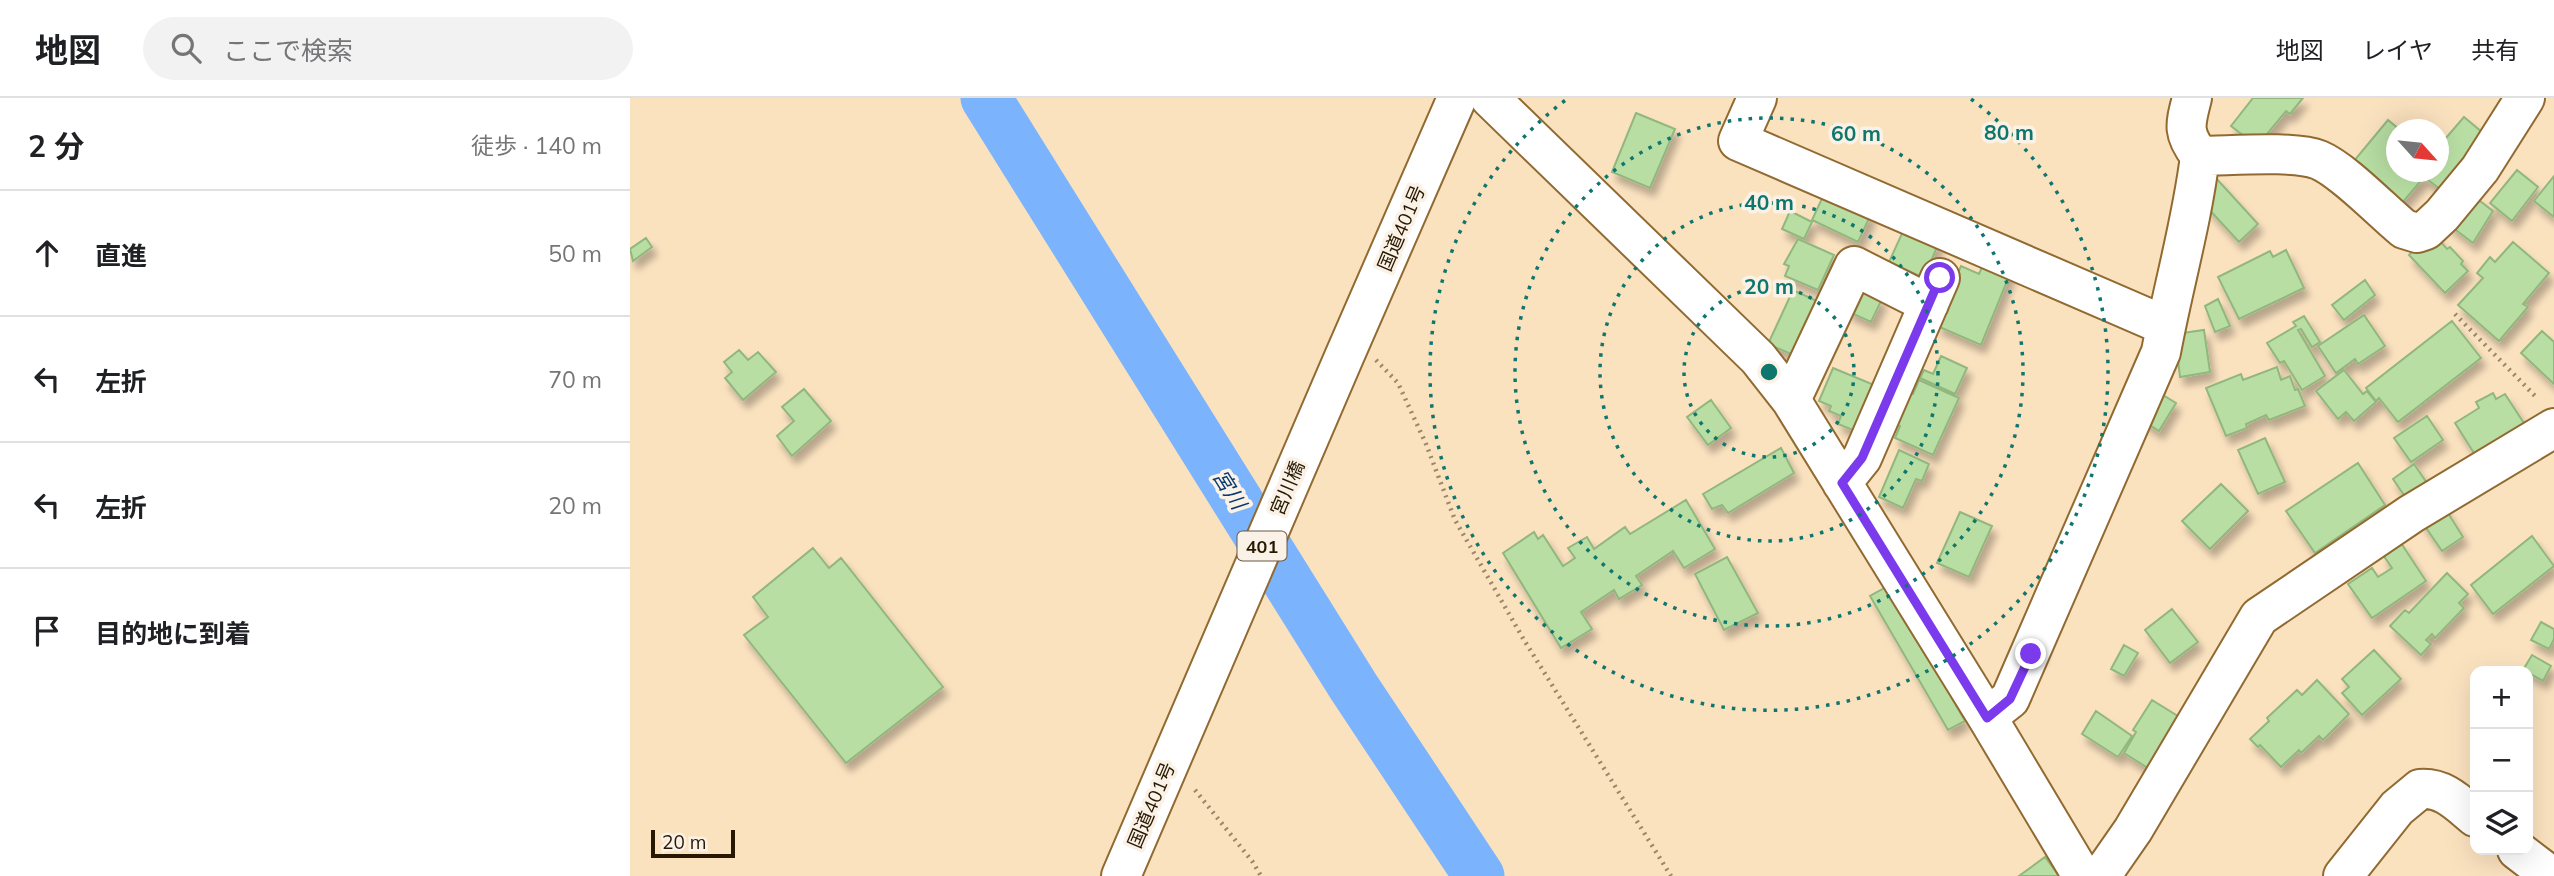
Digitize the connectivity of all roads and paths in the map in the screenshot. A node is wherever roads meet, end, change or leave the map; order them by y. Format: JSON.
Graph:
{"nodes":[{"id":1,"x":1457,"y":98,"type":"edge"},
{"id":2,"x":1490,"y":98,"type":"edge"},
{"id":3,"x":1757,"y":98,"type":"edge"},
{"id":4,"x":2192,"y":98,"type":"edge"},
{"id":5,"x":2525,"y":98,"type":"edge"},
{"id":6,"x":2200,"y":156,"type":"junction"},
{"id":7,"x":2455,"y":314,"type":"dead end"},
{"id":8,"x":2166,"y":326,"type":"junction"},
{"id":9,"x":1349,"y":347,"type":"junction"},
{"id":10,"x":1791,"y":400,"type":"junction"},
{"id":11,"x":2550,"y":417,"type":"edge"},
{"id":12,"x":1842,"y":483,"type":"junction"},
{"id":13,"x":1987,"y":718,"type":"junction"},
{"id":14,"x":1176,"y":747,"type":"junction"},
{"id":15,"x":2470,"y":813,"type":"edge"},
{"id":16,"x":2524,"y":855,"type":"edge"},
{"id":17,"x":1121,"y":876,"type":"edge"},
{"id":18,"x":1261,"y":876,"type":"edge"},
{"id":19,"x":1671,"y":876,"type":"edge"},
{"id":20,"x":2082,"y":876,"type":"edge"},
{"id":21,"x":2101,"y":876,"type":"edge"},
{"id":22,"x":2343,"y":876,"type":"edge"},
{"id":23,"x":2551,"y":876,"type":"edge"}],
"edges":[{"from":1,"to":9,"type":"main road","name":"国道401号","number":"401"},
{"from":2,"to":10,"type":"main road"},
{"from":3,"to":8,"type":"main road"},
{"from":4,"to":6,"type":"main road"},
{"from":5,"to":6,"type":"main road"},
{"from":6,"to":8,"type":"main road"},
{"from":7,"to":11,"type":"path"},
{"from":8,"to":13,"type":"main road"},
{"from":9,"to":14,"type":"main road","name":"宮川橋","number":"401"},
{"from":9,"to":19,"type":"path"},
{"from":10,"to":12,"type":"main road"},
{"from":10,"to":12,"type":"main road"},
{"from":11,"to":21,"type":"main road"},
{"from":12,"to":13,"type":"main road"},
{"from":13,"to":20,"type":"main road"},
{"from":14,"to":17,"type":"main road","name":"国道401号","number":"401"},
{"from":14,"to":18,"type":"path"},
{"from":15,"to":22,"type":"main road"},
{"from":16,"to":23,"type":"main road"}]}
